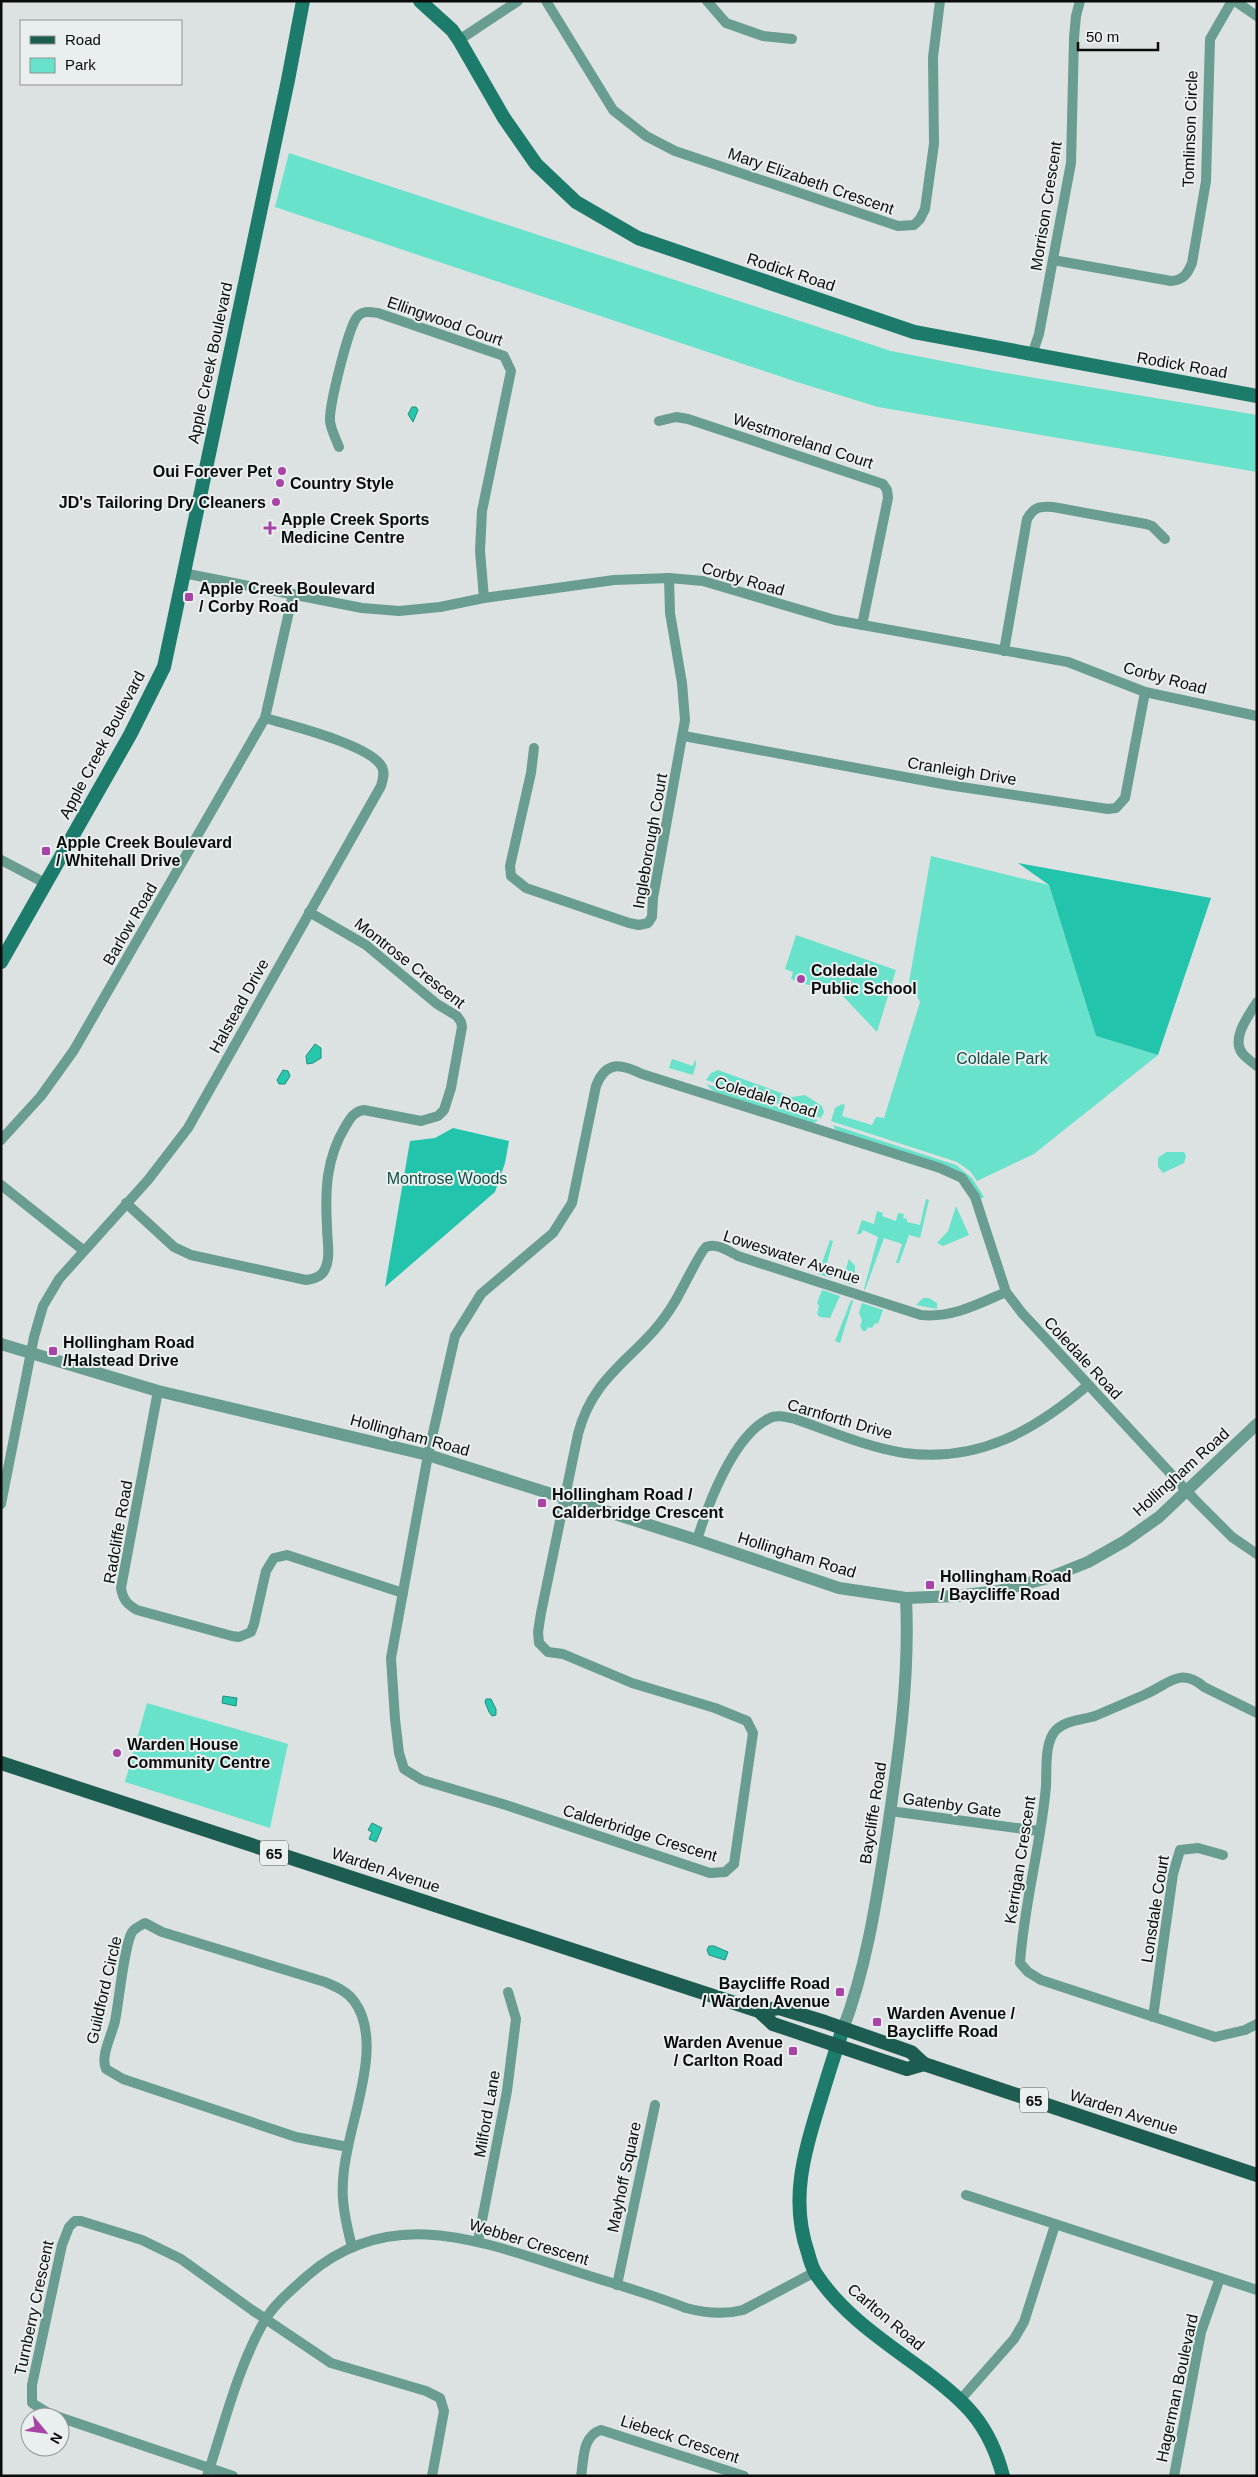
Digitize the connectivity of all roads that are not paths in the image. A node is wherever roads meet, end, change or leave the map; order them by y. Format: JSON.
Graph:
{"nodes":[{"id":1,"x":302,"y":1,"type":"edge"},
{"id":2,"x":420,"y":1,"type":"edge"},
{"id":3,"x":518,"y":1,"type":"edge"},
{"id":4,"x":546,"y":1,"type":"edge"},
{"id":5,"x":707,"y":1,"type":"edge"},
{"id":6,"x":940,"y":1,"type":"edge"},
{"id":7,"x":1080,"y":1,"type":"edge"},
{"id":8,"x":1234,"y":1,"type":"edge"},
{"id":9,"x":1257,"y":16,"type":"edge"},
{"id":10,"x":459,"y":40,"type":"junction"},
{"id":11,"x":792,"y":40,"type":"dead end"},
{"id":12,"x":1053,"y":260,"type":"junction"},
{"id":13,"x":1032,"y":355,"type":"junction"},
{"id":14,"x":1257,"y":396,"type":"edge"},
{"id":15,"x":659,"y":421,"type":"dead end"},
{"id":16,"x":339,"y":447,"type":"dead end"},
{"id":17,"x":1165,"y":539,"type":"dead end"},
{"id":18,"x":183,"y":573,"type":"junction"},
{"id":19,"x":669,"y":578,"type":"junction"},
{"id":20,"x":293,"y":594,"type":"junction"},
{"id":21,"x":484,"y":598,"type":"junction"},
{"id":22,"x":862,"y":625,"type":"junction"},
{"id":23,"x":1004,"y":650,"type":"junction"},
{"id":24,"x":1145,"y":692,"type":"junction"},
{"id":25,"x":1257,"y":716,"type":"edge"},
{"id":26,"x":265,"y":718,"type":"junction"},
{"id":27,"x":684,"y":736,"type":"junction"},
{"id":28,"x":534,"y":748,"type":"dead end"},
{"id":29,"x":1,"y":860,"type":"edge"},
{"id":30,"x":45,"y":883,"type":"junction"},
{"id":31,"x":309,"y":912,"type":"junction"},
{"id":32,"x":1,"y":962,"type":"edge"},
{"id":33,"x":1257,"y":1002,"type":"edge"},
{"id":34,"x":1257,"y":1066,"type":"edge"},
{"id":35,"x":1,"y":1140,"type":"edge"},
{"id":36,"x":1,"y":1185,"type":"edge"},
{"id":37,"x":126,"y":1203,"type":"junction"},
{"id":38,"x":83,"y":1250,"type":"junction"},
{"id":39,"x":1006,"y":1292,"type":"junction"},
{"id":40,"x":1,"y":1344,"type":"edge"},
{"id":41,"x":31,"y":1354,"type":"junction"},
{"id":42,"x":1088,"y":1385,"type":"junction"},
{"id":43,"x":158,"y":1391,"type":"junction"},
{"id":44,"x":1257,"y":1424,"type":"edge"},
{"id":45,"x":428,"y":1455,"type":"junction"},
{"id":46,"x":1187,"y":1491,"type":"junction"},
{"id":47,"x":3,"y":1492,"type":"edge"},
{"id":48,"x":566,"y":1498,"type":"junction"},
{"id":49,"x":1,"y":1504,"type":"edge"},
{"id":50,"x":697,"y":1540,"type":"junction"},
{"id":51,"x":1257,"y":1554,"type":"edge"},
{"id":52,"x":403,"y":1593,"type":"junction"},
{"id":53,"x":906,"y":1598,"type":"junction"},
{"id":54,"x":1257,"y":1713,"type":"edge"},
{"id":55,"x":1,"y":1763,"type":"edge"},
{"id":56,"x":890,"y":1812,"type":"junction"},
{"id":57,"x":1039,"y":1831,"type":"junction"},
{"id":58,"x":1223,"y":1855,"type":"dead end"},
{"id":59,"x":508,"y":1992,"type":"dead end"},
{"id":60,"x":759,"y":2011,"type":"junction"},
{"id":61,"x":1153,"y":2017,"type":"junction"},
{"id":62,"x":1257,"y":2024,"type":"edge"},
{"id":63,"x":843,"y":2029,"type":"junction"},
{"id":64,"x":837,"y":2046,"type":"junction"},
{"id":65,"x":924,"y":2064,"type":"junction"},
{"id":66,"x":655,"y":2105,"type":"dead end"},
{"id":67,"x":348,"y":2147,"type":"junction"},
{"id":68,"x":1257,"y":2174,"type":"edge"},
{"id":69,"x":966,"y":2196,"type":"dead end"},
{"id":70,"x":1055,"y":2225,"type":"junction"},
{"id":71,"x":478,"y":2241,"type":"junction"},
{"id":72,"x":352,"y":2247,"type":"junction"},
{"id":73,"x":815,"y":2272,"type":"junction"},
{"id":74,"x":1220,"y":2278,"type":"junction"},
{"id":75,"x":617,"y":2284,"type":"junction"},
{"id":76,"x":1257,"y":2290,"type":"edge"},
{"id":77,"x":266,"y":2319,"type":"junction"},
{"id":78,"x":961,"y":2399,"type":"junction"},
{"id":79,"x":208,"y":2472,"type":"edge"},
{"id":80,"x":233,"y":2476,"type":"edge"},
{"id":81,"x":432,"y":2476,"type":"edge"},
{"id":82,"x":581,"y":2476,"type":"edge"},
{"id":83,"x":744,"y":2476,"type":"edge"},
{"id":84,"x":1003,"y":2476,"type":"edge"},
{"id":85,"x":1174,"y":2476,"type":"edge"}],
"edges":[{"from":1,"to":18,"type":"main road","name":"Apple Creek Boulevard"},
{"from":2,"to":10,"type":"main road","name":"Rodick Road"},
{"from":3,"to":10,"type":"street"},
{"from":4,"to":6,"type":"street","name":"Mary Elizabeth Crescent"},
{"from":5,"to":11,"type":"street"},
{"from":7,"to":12,"type":"street","name":"Morrison Crescent"},
{"from":8,"to":9,"type":"street","name":"Tomlinson Circle"},
{"from":8,"to":12,"type":"street","name":"Tomlinson Circle"},
{"from":10,"to":13,"type":"main road","name":"Rodick Road"},
{"from":12,"to":13,"type":"street","name":"Morrison Crescent"},
{"from":13,"to":14,"type":"main road","name":"Rodick Road"},
{"from":15,"to":22,"type":"street","name":"Westmoreland Court"},
{"from":16,"to":21,"type":"street","name":"Ellingwood Court"},
{"from":17,"to":23,"type":"street"},
{"from":18,"to":20,"type":"street","name":"Corby Road"},
{"from":18,"to":30,"type":"main road","name":"Apple Creek Boulevard"},
{"from":19,"to":21,"type":"street","name":"Corby Road"},
{"from":19,"to":22,"type":"street","name":"Corby Road"},
{"from":19,"to":27,"type":"street","name":"Ingleborough Court"},
{"from":20,"to":21,"type":"street","name":"Corby Road"},
{"from":20,"to":26,"type":"street","name":"Barlow Road"},
{"from":22,"to":23,"type":"street","name":"Corby Road"},
{"from":23,"to":24,"type":"street","name":"Corby Road"},
{"from":24,"to":25,"type":"street","name":"Corby Road"},
{"from":24,"to":27,"type":"street","name":"Cranleigh Drive"},
{"from":26,"to":31,"type":"street","name":"Halstead Drive"},
{"from":26,"to":35,"type":"street","name":"Barlow Road"},
{"from":27,"to":28,"type":"street","name":"Ingleborough Court"},
{"from":29,"to":30,"type":"street"},
{"from":30,"to":32,"type":"main road","name":"Apple Creek Boulevard"},
{"from":31,"to":37,"type":"street","name":"Halstead Drive"},
{"from":31,"to":37,"type":"street","name":"Montrose Crescent"},
{"from":33,"to":34,"type":"street"},
{"from":36,"to":38,"type":"street"},
{"from":37,"to":38,"type":"street","name":"Halstead Drive"},
{"from":38,"to":41,"type":"street","name":"Halstead Drive"},
{"from":39,"to":42,"type":"street","name":"Coledale Road"},
{"from":39,"to":45,"type":"street","name":"Coledale Road"},
{"from":39,"to":48,"type":"street","name":"Loweswater Avenue"},
{"from":40,"to":41,"type":"street","name":"Hollingham Road"},
{"from":41,"to":43,"type":"street","name":"Hollingham Road"},
{"from":41,"to":47,"type":"street","name":"Halstead Drive"},
{"from":42,"to":46,"type":"street","name":"Coledale Road"},
{"from":42,"to":50,"type":"street","name":"Carnforth Drive"},
{"from":43,"to":45,"type":"street","name":"Hollingham Road"},
{"from":43,"to":52,"type":"street","name":"Radcliffe Road"},
{"from":44,"to":46,"type":"street","name":"Hollingham Road"},
{"from":45,"to":48,"type":"street","name":"Hollingham Road"},
{"from":45,"to":52,"type":"street","name":"Calderbridge Crescent"},
{"from":46,"to":51,"type":"street","name":"Coledale Road"},
{"from":46,"to":53,"type":"street","name":"Hollingham Road"},
{"from":47,"to":49,"type":"street","name":"Halstead Drive"},
{"from":48,"to":50,"type":"street","name":"Hollingham Road"},
{"from":48,"to":52,"type":"street","name":"Calderbridge Crescent"},
{"from":50,"to":53,"type":"street","name":"Hollingham Road"},
{"from":53,"to":56,"type":"street","name":"Baycliffe Road"},
{"from":54,"to":57,"type":"street","name":"Kerrigan Crescent"},
{"from":55,"to":60,"type":"main road","name":"Warden Avenue","number":"65"},
{"from":56,"to":57,"type":"street","name":"Gatenby Gate"},
{"from":56,"to":63,"type":"street","name":"Baycliffe Road"},
{"from":57,"to":61,"type":"street","name":"Kerrigan Crescent"},
{"from":58,"to":61,"type":"street","name":"Lonsdale Court"},
{"from":59,"to":71,"type":"street","name":"Milford Lane"},
{"from":60,"to":63,"type":"main road","name":"Warden Avenue","number":"65"},
{"from":60,"to":64,"type":"main road","name":"Warden Avenue","number":"65"},
{"from":61,"to":62,"type":"street","name":"Kerrigan Crescent"},
{"from":63,"to":64,"type":"main road","name":"Carlton Road"},
{"from":63,"to":65,"type":"main road","name":"Warden Avenue","number":"65"},
{"from":64,"to":65,"type":"main road","name":"Warden Avenue","number":"65"},
{"from":64,"to":73,"type":"main road","name":"Carlton Road"},
{"from":65,"to":68,"type":"main road","name":"Warden Avenue","number":"65"},
{"from":66,"to":75,"type":"street","name":"Mayhoff Square"},
{"from":67,"to":67,"type":"street","name":"Guildford Circle"},
{"from":67,"to":72,"type":"street","name":"Guildford Circle"},
{"from":69,"to":70,"type":"street"},
{"from":70,"to":74,"type":"street"},
{"from":70,"to":78,"type":"street"},
{"from":71,"to":72,"type":"street","name":"Webber Crescent"},
{"from":71,"to":75,"type":"street","name":"Webber Crescent"},
{"from":72,"to":77,"type":"street","name":"Webber Crescent"},
{"from":73,"to":75,"type":"street","name":"Webber Crescent"},
{"from":73,"to":78,"type":"main road","name":"Carlton Road"},
{"from":74,"to":76,"type":"street"},
{"from":74,"to":85,"type":"street","name":"Hagerman Boulevard"},
{"from":77,"to":79,"type":"street","name":"Webber Crescent"},
{"from":77,"to":79,"type":"street","name":"Turnberry Crescent"},
{"from":77,"to":81,"type":"street"},
{"from":78,"to":84,"type":"main road","name":"Carlton Road"},
{"from":79,"to":80,"type":"street"},
{"from":82,"to":83,"type":"street","name":"Liebeck Crescent"}]}
